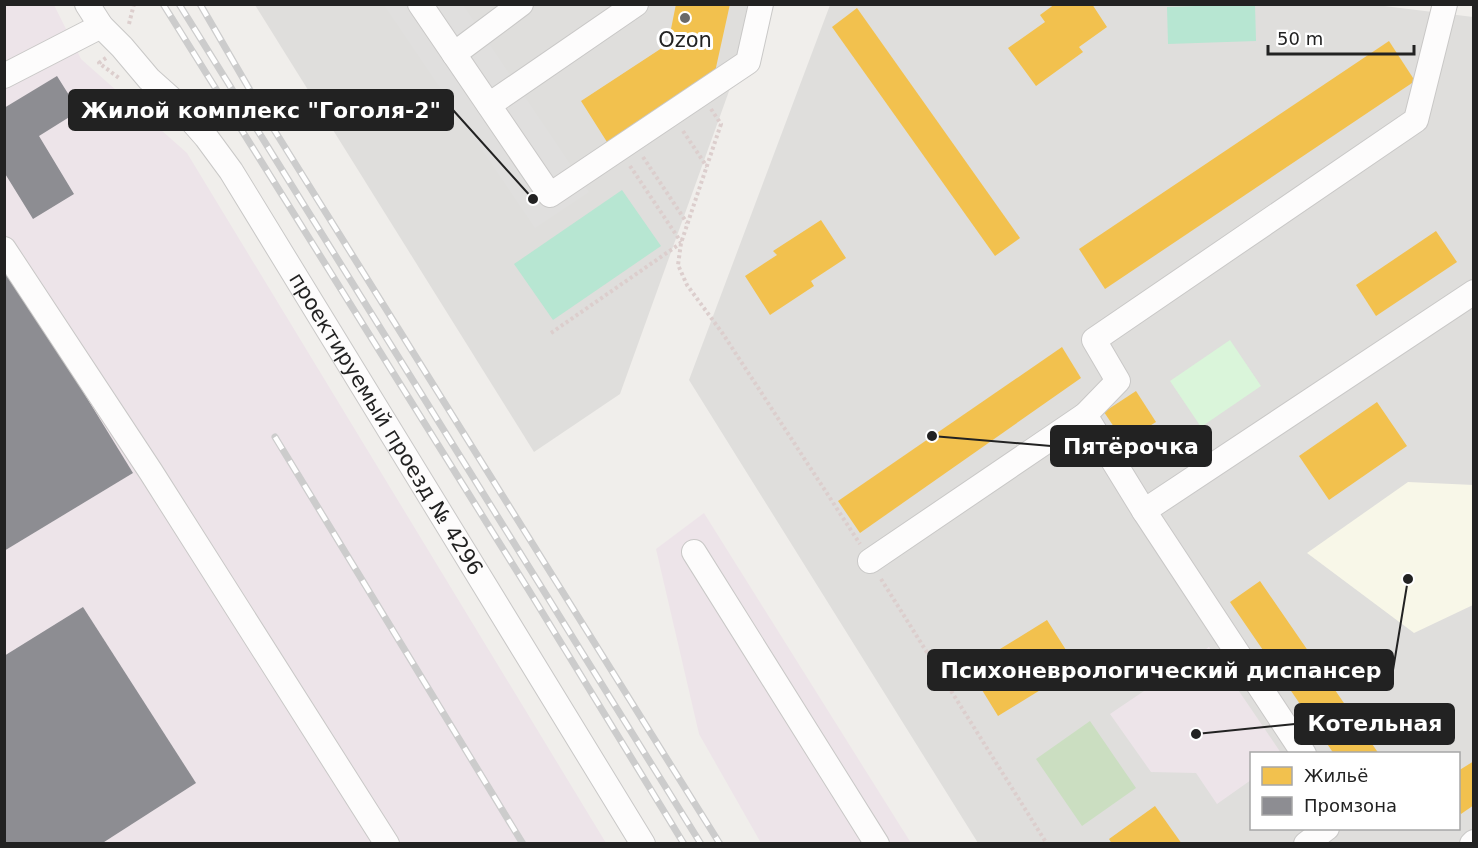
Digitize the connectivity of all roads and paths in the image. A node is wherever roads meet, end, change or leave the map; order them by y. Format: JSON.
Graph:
{"nodes":[{"id":1,"x":87,"y":4,"type":"edge"},
{"id":2,"x":134,"y":4,"type":"edge"},
{"id":3,"x":420,"y":4,"type":"edge"},
{"id":4,"x":520,"y":4,"type":"edge"},
{"id":5,"x":636,"y":4,"type":"edge"},
{"id":6,"x":761,"y":4,"type":"edge"},
{"id":7,"x":1445,"y":4,"type":"edge"},
{"id":8,"x":130,"y":17,"type":"dead end"},
{"id":9,"x":100,"y":26,"type":"junction"},
{"id":10,"x":454,"y":54,"type":"junction"},
{"id":11,"x":4,"y":76,"type":"edge"},
{"id":12,"x":701,"y":94,"type":"junction"},
{"id":13,"x":489,"y":105,"type":"junction"},
{"id":14,"x":681,"y":128,"type":"dead end"},
{"id":15,"x":619,"y":149,"type":"junction"},
{"id":16,"x":642,"y":155,"type":"dead end"},
{"id":17,"x":707,"y":167,"type":"junction"},
{"id":18,"x":688,"y":224,"type":"junction"},
{"id":19,"x":681,"y":243,"type":"junction"},
{"id":20,"x":4,"y":249,"type":"edge"},
{"id":21,"x":1473,"y":292,"type":"edge"},
{"id":22,"x":551,"y":333,"type":"dead end"},
{"id":23,"x":1085,"y":415,"type":"junction"},
{"id":24,"x":1144,"y":511,"type":"junction"},
{"id":25,"x":694,"y":552,"type":"dead end"},
{"id":26,"x":870,"y":561,"type":"junction"},
{"id":27,"x":1303,"y":752,"type":"edge"},
{"id":28,"x":1324,"y":830,"type":"edge"},
{"id":29,"x":387,"y":843,"type":"edge"},
{"id":30,"x":643,"y":843,"type":"edge"},
{"id":31,"x":877,"y":843,"type":"edge"},
{"id":32,"x":1047,"y":843,"type":"edge"},
{"id":33,"x":1306,"y":843,"type":"edge"}],
"edges":[{"from":1,"to":9,"type":"street","name":"проектируемый проезд № 4296"},
{"from":2,"to":8,"type":"path"},
{"from":3,"to":10,"type":"street"},
{"from":4,"to":10,"type":"street"},
{"from":5,"to":13,"type":"street"},
{"from":6,"to":12,"type":"street"},
{"from":7,"to":23,"type":"street"},
{"from":9,"to":11,"type":"street"},
{"from":9,"to":30,"type":"street","name":"проектируемый проезд № 4296"},
{"from":10,"to":13,"type":"street"},
{"from":12,"to":15,"type":"street"},
{"from":12,"to":17,"type":"path"},
{"from":13,"to":15,"type":"street"},
{"from":14,"to":17,"type":"path"},
{"from":15,"to":19,"type":"path"},
{"from":16,"to":18,"type":"path"},
{"from":17,"to":18,"type":"path"},
{"from":18,"to":19,"type":"path"},
{"from":19,"to":22,"type":"path"},
{"from":19,"to":26,"type":"path"},
{"from":20,"to":29,"type":"street"},
{"from":21,"to":24,"type":"street"},
{"from":23,"to":24,"type":"street"},
{"from":23,"to":26,"type":"street"},
{"from":24,"to":27,"type":"street"},
{"from":25,"to":31,"type":"street"},
{"from":26,"to":32,"type":"path"},
{"from":28,"to":33,"type":"street"}]}
